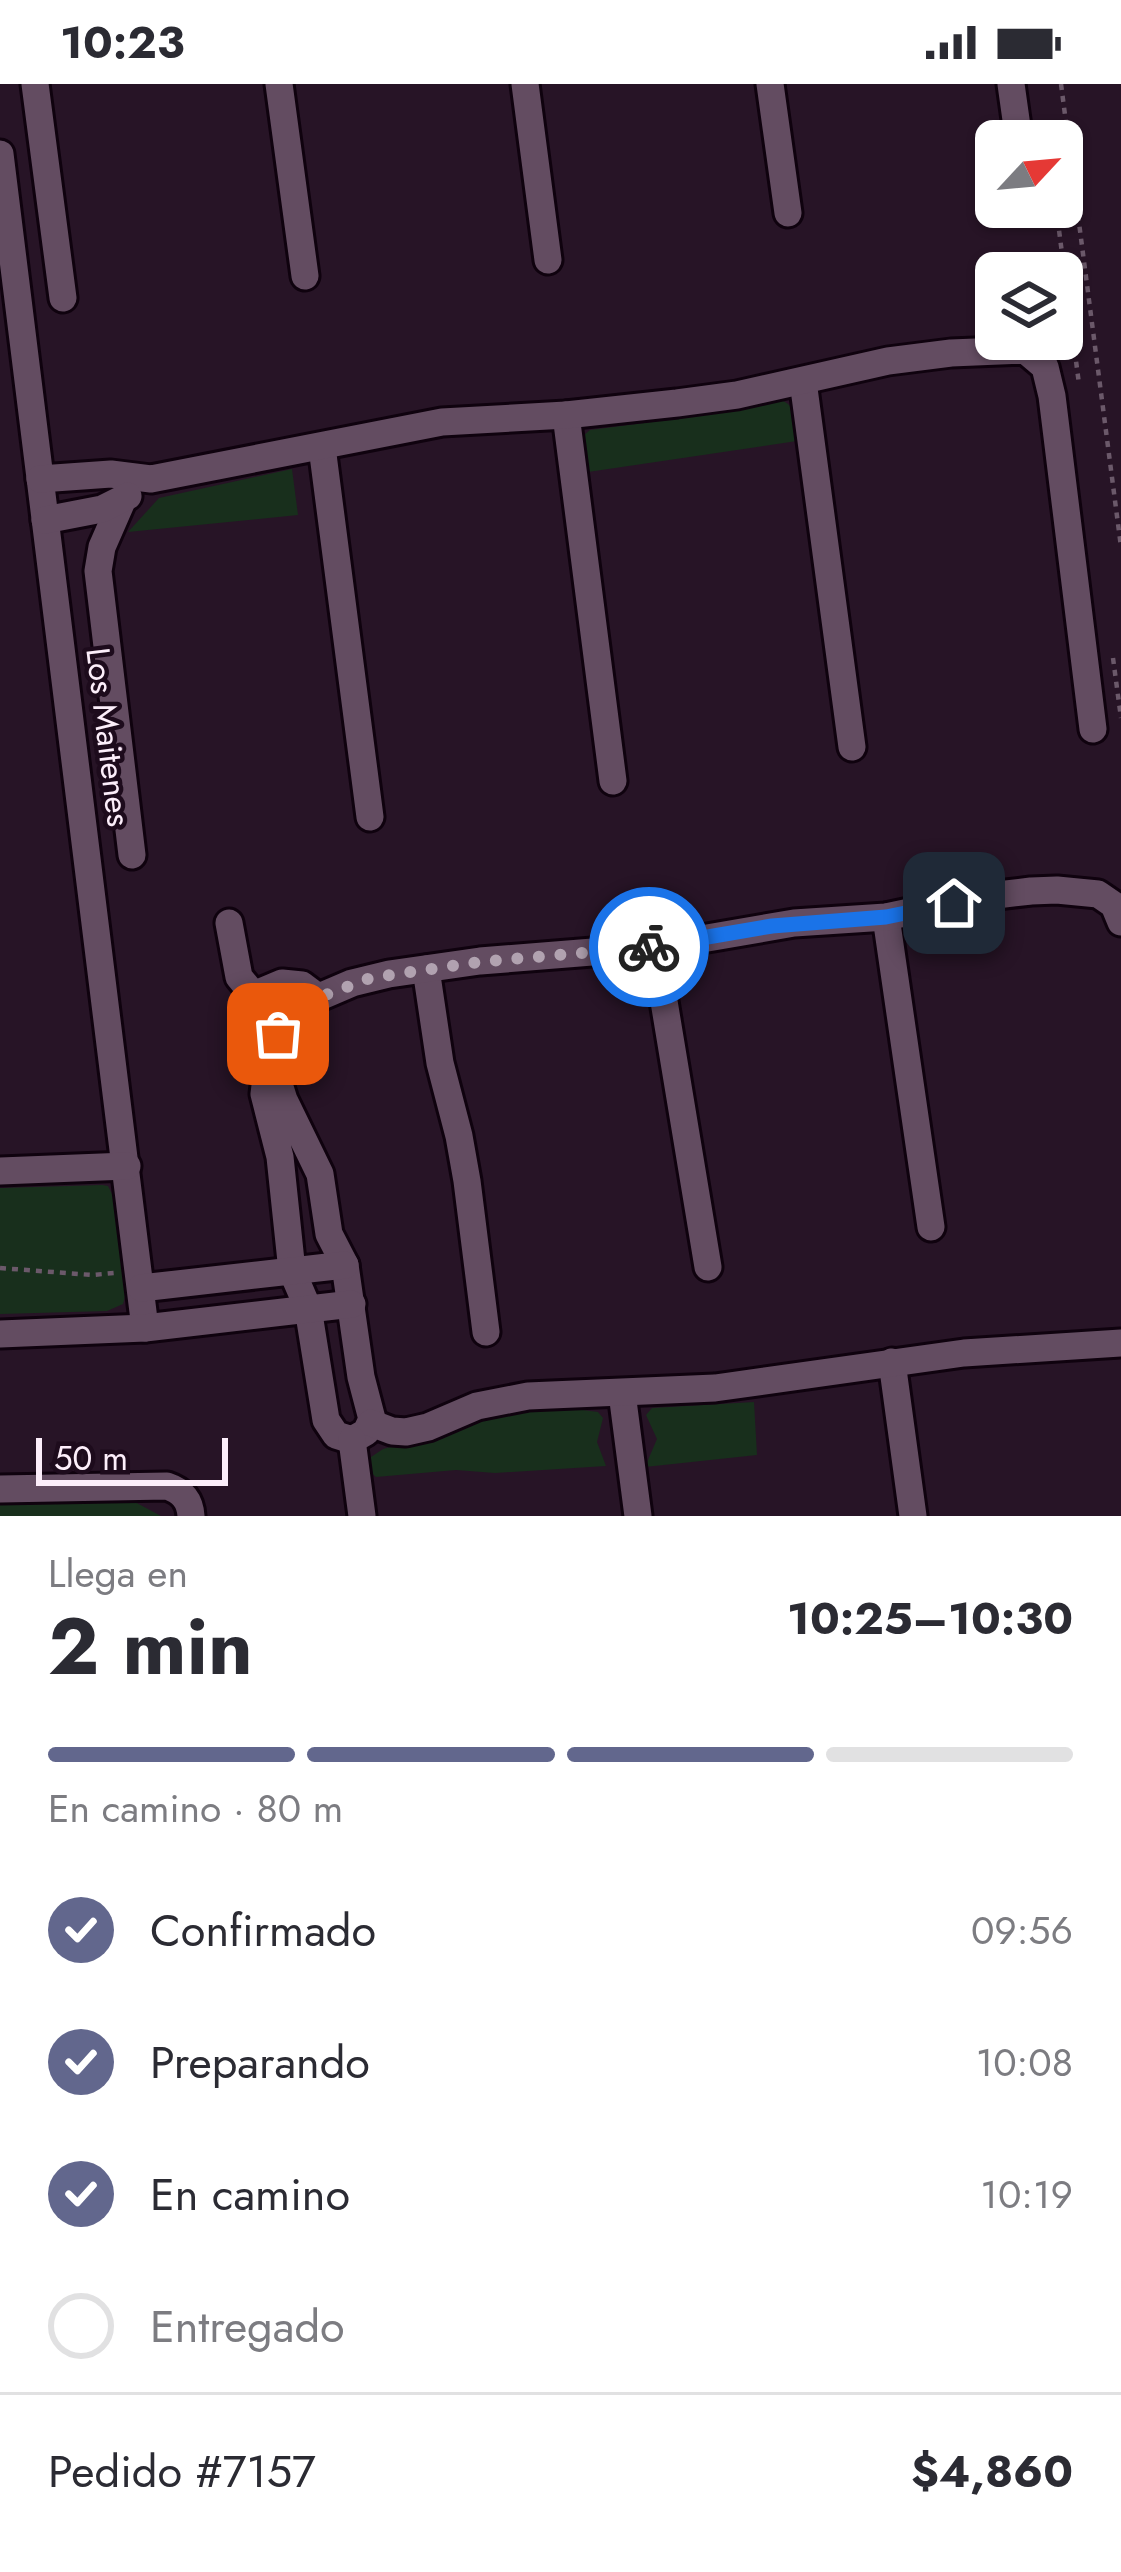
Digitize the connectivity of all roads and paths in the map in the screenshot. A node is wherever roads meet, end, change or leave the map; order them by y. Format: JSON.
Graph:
{"nodes":[{"id":1,"x":34,"y":84,"type":"edge"},
{"id":2,"x":279,"y":84,"type":"edge"},
{"id":3,"x":525,"y":84,"type":"edge"},
{"id":4,"x":770,"y":84,"type":"edge"},
{"id":5,"x":1011,"y":84,"type":"edge"},
{"id":6,"x":1061,"y":84,"type":"edge"},
{"id":7,"x":1015,"y":120,"type":"edge"},
{"id":8,"x":0,"y":154,"type":"edge"},
{"id":9,"x":788,"y":213,"type":"dead end"},
{"id":10,"x":548,"y":260,"type":"dead end"},
{"id":11,"x":305,"y":276,"type":"dead end"},
{"id":12,"x":63,"y":298,"type":"dead end"},
{"id":13,"x":803,"y":381,"type":"junction"},
{"id":14,"x":566,"y":416,"type":"junction"},
{"id":15,"x":322,"y":447,"type":"junction"},
{"id":16,"x":40,"y":479,"type":"junction"},
{"id":17,"x":151,"y":479,"type":"junction"},
{"id":18,"x":123,"y":499,"type":"junction"},
{"id":19,"x":45,"y":520,"type":"junction"},
{"id":20,"x":1121,"y":547,"type":"edge"},
{"id":21,"x":1094,"y":729,"type":"dead end"},
{"id":22,"x":853,"y":747,"type":"dead end"},
{"id":23,"x":613,"y":781,"type":"dead end"},
{"id":24,"x":370,"y":818,"type":"dead end"},
{"id":25,"x":132,"y":855,"type":"dead end"},
{"id":26,"x":886,"y":917,"type":"junction"},
{"id":27,"x":1121,"y":922,"type":"edge"},
{"id":28,"x":229,"y":923,"type":"dead end"},
{"id":29,"x":655,"y":946,"type":"junction"},
{"id":30,"x":426,"y":969,"type":"junction"},
{"id":31,"x":318,"y":997,"type":"junction"},
{"id":32,"x":257,"y":999,"type":"junction"},
{"id":33,"x":269,"y":1052,"type":"junction"},
{"id":34,"x":127,"y":1166,"type":"junction"},
{"id":35,"x":0,"y":1171,"type":"edge"},
{"id":36,"x":931,"y":1226,"type":"dead end"},
{"id":37,"x":345,"y":1264,"type":"junction"},
{"id":38,"x":708,"y":1267,"type":"dead end"},
{"id":39,"x":0,"y":1268,"type":"edge"},
{"id":40,"x":292,"y":1271,"type":"junction"},
{"id":41,"x":116,"y":1273,"type":"dead end"},
{"id":42,"x":142,"y":1288,"type":"junction"},
{"id":43,"x":352,"y":1304,"type":"junction"},
{"id":44,"x":308,"y":1309,"type":"junction"},
{"id":45,"x":145,"y":1328,"type":"junction"},
{"id":46,"x":486,"y":1332,"type":"dead end"},
{"id":47,"x":0,"y":1334,"type":"edge"},
{"id":48,"x":1121,"y":1343,"type":"edge"},
{"id":49,"x":892,"y":1362,"type":"junction"},
{"id":50,"x":622,"y":1394,"type":"junction"},
{"id":51,"x":361,"y":1431,"type":"junction"},
{"id":52,"x":0,"y":1489,"type":"edge"},
{"id":53,"x":191,"y":1516,"type":"edge"},
{"id":54,"x":362,"y":1516,"type":"edge"},
{"id":55,"x":638,"y":1516,"type":"edge"},
{"id":56,"x":914,"y":1516,"type":"edge"}],
"edges":[{"from":1,"to":12,"type":"street"},
{"from":2,"to":11,"type":"street"},
{"from":3,"to":10,"type":"street"},
{"from":4,"to":9,"type":"street"},
{"from":5,"to":7,"type":"street"},
{"from":6,"to":20,"type":"path"},
{"from":8,"to":16,"type":"street","name":"Los Maitenes"},
{"from":13,"to":14,"type":"street"},
{"from":13,"to":21,"type":"street"},
{"from":13,"to":22,"type":"street"},
{"from":14,"to":15,"type":"street"},
{"from":14,"to":23,"type":"street"},
{"from":15,"to":17,"type":"street"},
{"from":15,"to":24,"type":"street"},
{"from":16,"to":17,"type":"street"},
{"from":16,"to":19,"type":"street","name":"Los Maitenes"},
{"from":17,"to":18,"type":"street"},
{"from":18,"to":19,"type":"street"},
{"from":18,"to":25,"type":"street"},
{"from":19,"to":34,"type":"street","name":"Los Maitenes"},
{"from":26,"to":27,"type":"street"},
{"from":26,"to":29,"type":"street"},
{"from":26,"to":36,"type":"street"},
{"from":28,"to":32,"type":"street"},
{"from":29,"to":30,"type":"street"},
{"from":29,"to":38,"type":"street"},
{"from":30,"to":31,"type":"street"},
{"from":30,"to":46,"type":"street"},
{"from":31,"to":32,"type":"street"},
{"from":31,"to":33,"type":"street"},
{"from":32,"to":33,"type":"street"},
{"from":33,"to":37,"type":"street"},
{"from":33,"to":40,"type":"street"},
{"from":34,"to":35,"type":"street"},
{"from":34,"to":42,"type":"street","name":"Los Maitenes"},
{"from":37,"to":40,"type":"street"},
{"from":37,"to":43,"type":"street"},
{"from":39,"to":41,"type":"path"},
{"from":40,"to":42,"type":"street"},
{"from":40,"to":44,"type":"street"},
{"from":42,"to":45,"type":"street","name":"Los Maitenes"},
{"from":43,"to":44,"type":"street"},
{"from":43,"to":51,"type":"street"},
{"from":44,"to":45,"type":"street"},
{"from":44,"to":51,"type":"street"},
{"from":45,"to":47,"type":"street"},
{"from":48,"to":49,"type":"street"},
{"from":49,"to":50,"type":"street"},
{"from":49,"to":56,"type":"street"},
{"from":50,"to":51,"type":"street"},
{"from":50,"to":55,"type":"street"},
{"from":51,"to":54,"type":"street"},
{"from":52,"to":53,"type":"street"}]}
